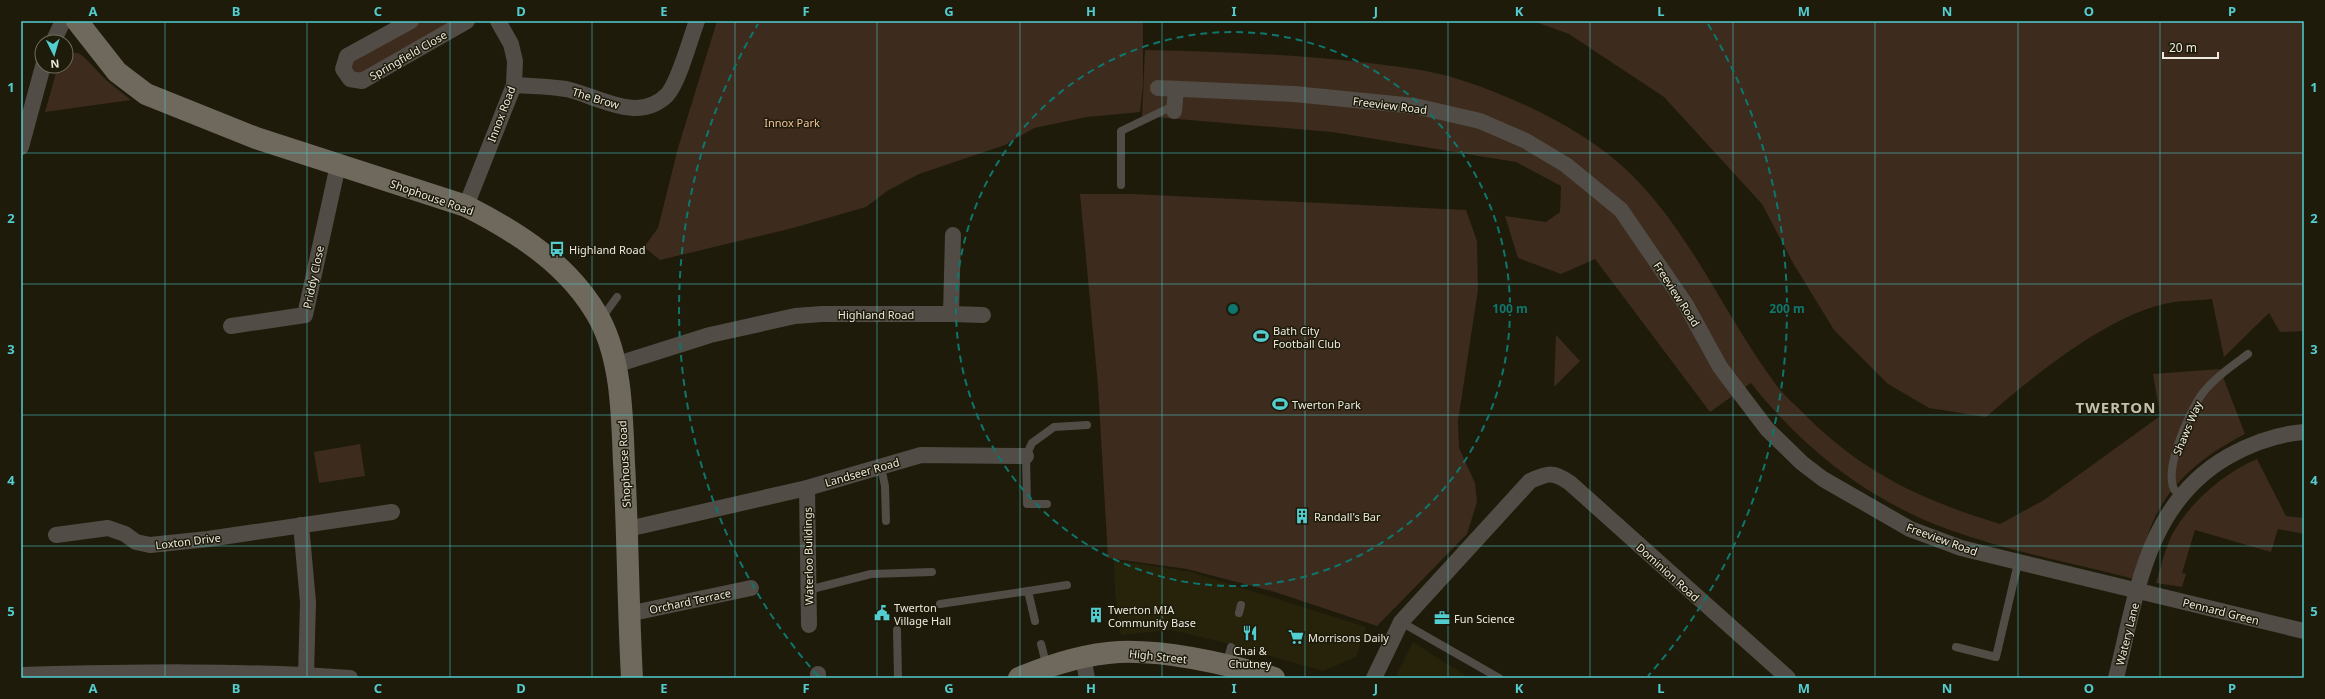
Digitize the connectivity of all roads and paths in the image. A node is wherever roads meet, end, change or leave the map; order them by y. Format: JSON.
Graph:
{"nodes":[{"id":1,"x":63,"y":21,"type":"edge"},
{"id":2,"x":77,"y":21,"type":"edge"},
{"id":3,"x":411,"y":21,"type":"edge"},
{"id":4,"x":467,"y":21,"type":"edge"},
{"id":5,"x":498,"y":21,"type":"edge"},
{"id":6,"x":697,"y":21,"type":"edge"},
{"id":7,"x":57,"y":34,"type":"edge"},
{"id":8,"x":41,"y":74,"type":"edge"},
{"id":9,"x":514,"y":85,"type":"junction"},
{"id":10,"x":1158,"y":88,"type":"dead end"},
{"id":11,"x":1175,"y":102,"type":"junction"},
{"id":12,"x":21,"y":146,"type":"edge"},
{"id":13,"x":338,"y":165,"type":"junction"},
{"id":14,"x":1121,"y":185,"type":"dead end"},
{"id":15,"x":466,"y":206,"type":"junction"},
{"id":16,"x":953,"y":235,"type":"dead end"},
{"id":17,"x":617,"y":297,"type":"dead end"},
{"id":18,"x":951,"y":314,"type":"junction"},
{"id":19,"x":982,"y":315,"type":"dead end"},
{"id":20,"x":600,"y":320,"type":"junction"},
{"id":21,"x":231,"y":326,"type":"dead end"},
{"id":22,"x":2248,"y":354,"type":"dead end"},
{"id":23,"x":615,"y":364,"type":"junction"},
{"id":24,"x":1087,"y":425,"type":"dead end"},
{"id":25,"x":2304,"y":432,"type":"edge"},
{"id":26,"x":1026,"y":456,"type":"junction"},
{"id":27,"x":881,"y":467,"type":"junction"},
{"id":28,"x":807,"y":488,"type":"junction"},
{"id":29,"x":2180,"y":495,"type":"junction"},
{"id":30,"x":1046,"y":504,"type":"dead end"},
{"id":31,"x":392,"y":512,"type":"dead end"},
{"id":32,"x":886,"y":521,"type":"dead end"},
{"id":33,"x":301,"y":525,"type":"junction"},
{"id":34,"x":628,"y":529,"type":"junction"},
{"id":35,"x":56,"y":535,"type":"dead end"},
{"id":36,"x":2018,"y":563,"type":"junction"},
{"id":37,"x":932,"y":572,"type":"dead end"},
{"id":38,"x":1067,"y":585,"type":"dead end"},
{"id":39,"x":752,"y":588,"type":"dead end"},
{"id":40,"x":808,"y":590,"type":"junction"},
{"id":41,"x":2138,"y":590,"type":"junction"},
{"id":42,"x":1028,"y":591,"type":"junction"},
{"id":43,"x":940,"y":604,"type":"dead end"},
{"id":44,"x":1241,"y":605,"type":"dead end"},
{"id":45,"x":1239,"y":613,"type":"dead end"},
{"id":46,"x":628,"y":614,"type":"junction"},
{"id":47,"x":1035,"y":621,"type":"dead end"},
{"id":48,"x":1401,"y":622,"type":"junction"},
{"id":49,"x":809,"y":625,"type":"dead end"},
{"id":50,"x":897,"y":630,"type":"dead end"},
{"id":51,"x":2304,"y":631,"type":"edge"},
{"id":52,"x":1041,"y":644,"type":"dead end"},
{"id":53,"x":1956,"y":647,"type":"dead end"},
{"id":54,"x":1083,"y":657,"type":"junction"},
{"id":55,"x":1047,"y":667,"type":"junction"},
{"id":56,"x":1248,"y":674,"type":"edge"},
{"id":57,"x":21,"y":675,"type":"edge"},
{"id":58,"x":306,"y":675,"type":"junction"},
{"id":59,"x":1783,"y":676,"type":"edge"},
{"id":60,"x":350,"y":678,"type":"edge"},
{"id":61,"x":632,"y":678,"type":"edge"},
{"id":62,"x":898,"y":678,"type":"edge"},
{"id":63,"x":1019,"y":678,"type":"edge"},
{"id":64,"x":1087,"y":678,"type":"edge"},
{"id":65,"x":1274,"y":678,"type":"edge"},
{"id":66,"x":1374,"y":678,"type":"edge"},
{"id":67,"x":1499,"y":678,"type":"edge"},
{"id":68,"x":2116,"y":678,"type":"edge"}],
"edges":[{"from":1,"to":7,"type":"street"},
{"from":2,"to":13,"type":"street","name":"Shophouse Road"},
{"from":3,"to":4,"type":"street","name":"Springfield Close"},
{"from":5,"to":9,"type":"street","name":"Innox Road"},
{"from":6,"to":9,"type":"street","name":"The Brow"},
{"from":8,"to":12,"type":"street"},
{"from":9,"to":15,"type":"street","name":"Innox Road"},
{"from":10,"to":11,"type":"street","name":"Freeview Road"},
{"from":11,"to":14,"type":"lane"},
{"from":11,"to":36,"type":"street","name":"Freeview Road"},
{"from":13,"to":15,"type":"street","name":"Shophouse Road"},
{"from":13,"to":21,"type":"street","name":"Priddy Close"},
{"from":15,"to":20,"type":"street","name":"Shophouse Road"},
{"from":16,"to":18,"type":"street"},
{"from":17,"to":20,"type":"lane"},
{"from":18,"to":19,"type":"street","name":"Highland Road"},
{"from":18,"to":23,"type":"street","name":"Highland Road"},
{"from":20,"to":23,"type":"street","name":"Shophouse Road"},
{"from":22,"to":29,"type":"lane","name":"Shaws Way"},
{"from":23,"to":34,"type":"street","name":"Shophouse Road"},
{"from":24,"to":26,"type":"lane"},
{"from":25,"to":29,"type":"street"},
{"from":26,"to":27,"type":"street","name":"Landseer Road"},
{"from":26,"to":30,"type":"lane"},
{"from":27,"to":28,"type":"street","name":"Landseer Road"},
{"from":27,"to":32,"type":"lane"},
{"from":28,"to":34,"type":"street","name":"Landseer Road"},
{"from":28,"to":40,"type":"street","name":"Waterloo Buildings"},
{"from":29,"to":41,"type":"street"},
{"from":31,"to":33,"type":"street","name":"Loxton Drive"},
{"from":33,"to":35,"type":"street","name":"Loxton Drive"},
{"from":33,"to":58,"type":"street"},
{"from":34,"to":46,"type":"street","name":"Shophouse Road"},
{"from":36,"to":41,"type":"street","name":"Freeview Road"},
{"from":36,"to":53,"type":"lane"},
{"from":37,"to":40,"type":"lane"},
{"from":38,"to":42,"type":"lane"},
{"from":39,"to":46,"type":"street","name":"Orchard Terrace"},
{"from":40,"to":49,"type":"street","name":"Waterloo Buildings"},
{"from":41,"to":51,"type":"street","name":"Pennard Green"},
{"from":41,"to":68,"type":"street","name":"Watery Lane"},
{"from":42,"to":43,"type":"lane"},
{"from":42,"to":47,"type":"lane"},
{"from":44,"to":45,"type":"lane"},
{"from":46,"to":61,"type":"street","name":"Shophouse Road"},
{"from":48,"to":59,"type":"street","name":"Dominion Road"},
{"from":48,"to":66,"type":"street"},
{"from":48,"to":67,"type":"lane"},
{"from":50,"to":62,"type":"lane"},
{"from":52,"to":55,"type":"lane"},
{"from":54,"to":55,"type":"street","name":"High Street"},
{"from":54,"to":56,"type":"street","name":"High Street"},
{"from":54,"to":64,"type":"street"},
{"from":55,"to":63,"type":"street","name":"High Street"},
{"from":56,"to":65,"type":"street","name":"High Street"},
{"from":57,"to":58,"type":"street"},
{"from":58,"to":60,"type":"street"}]}
